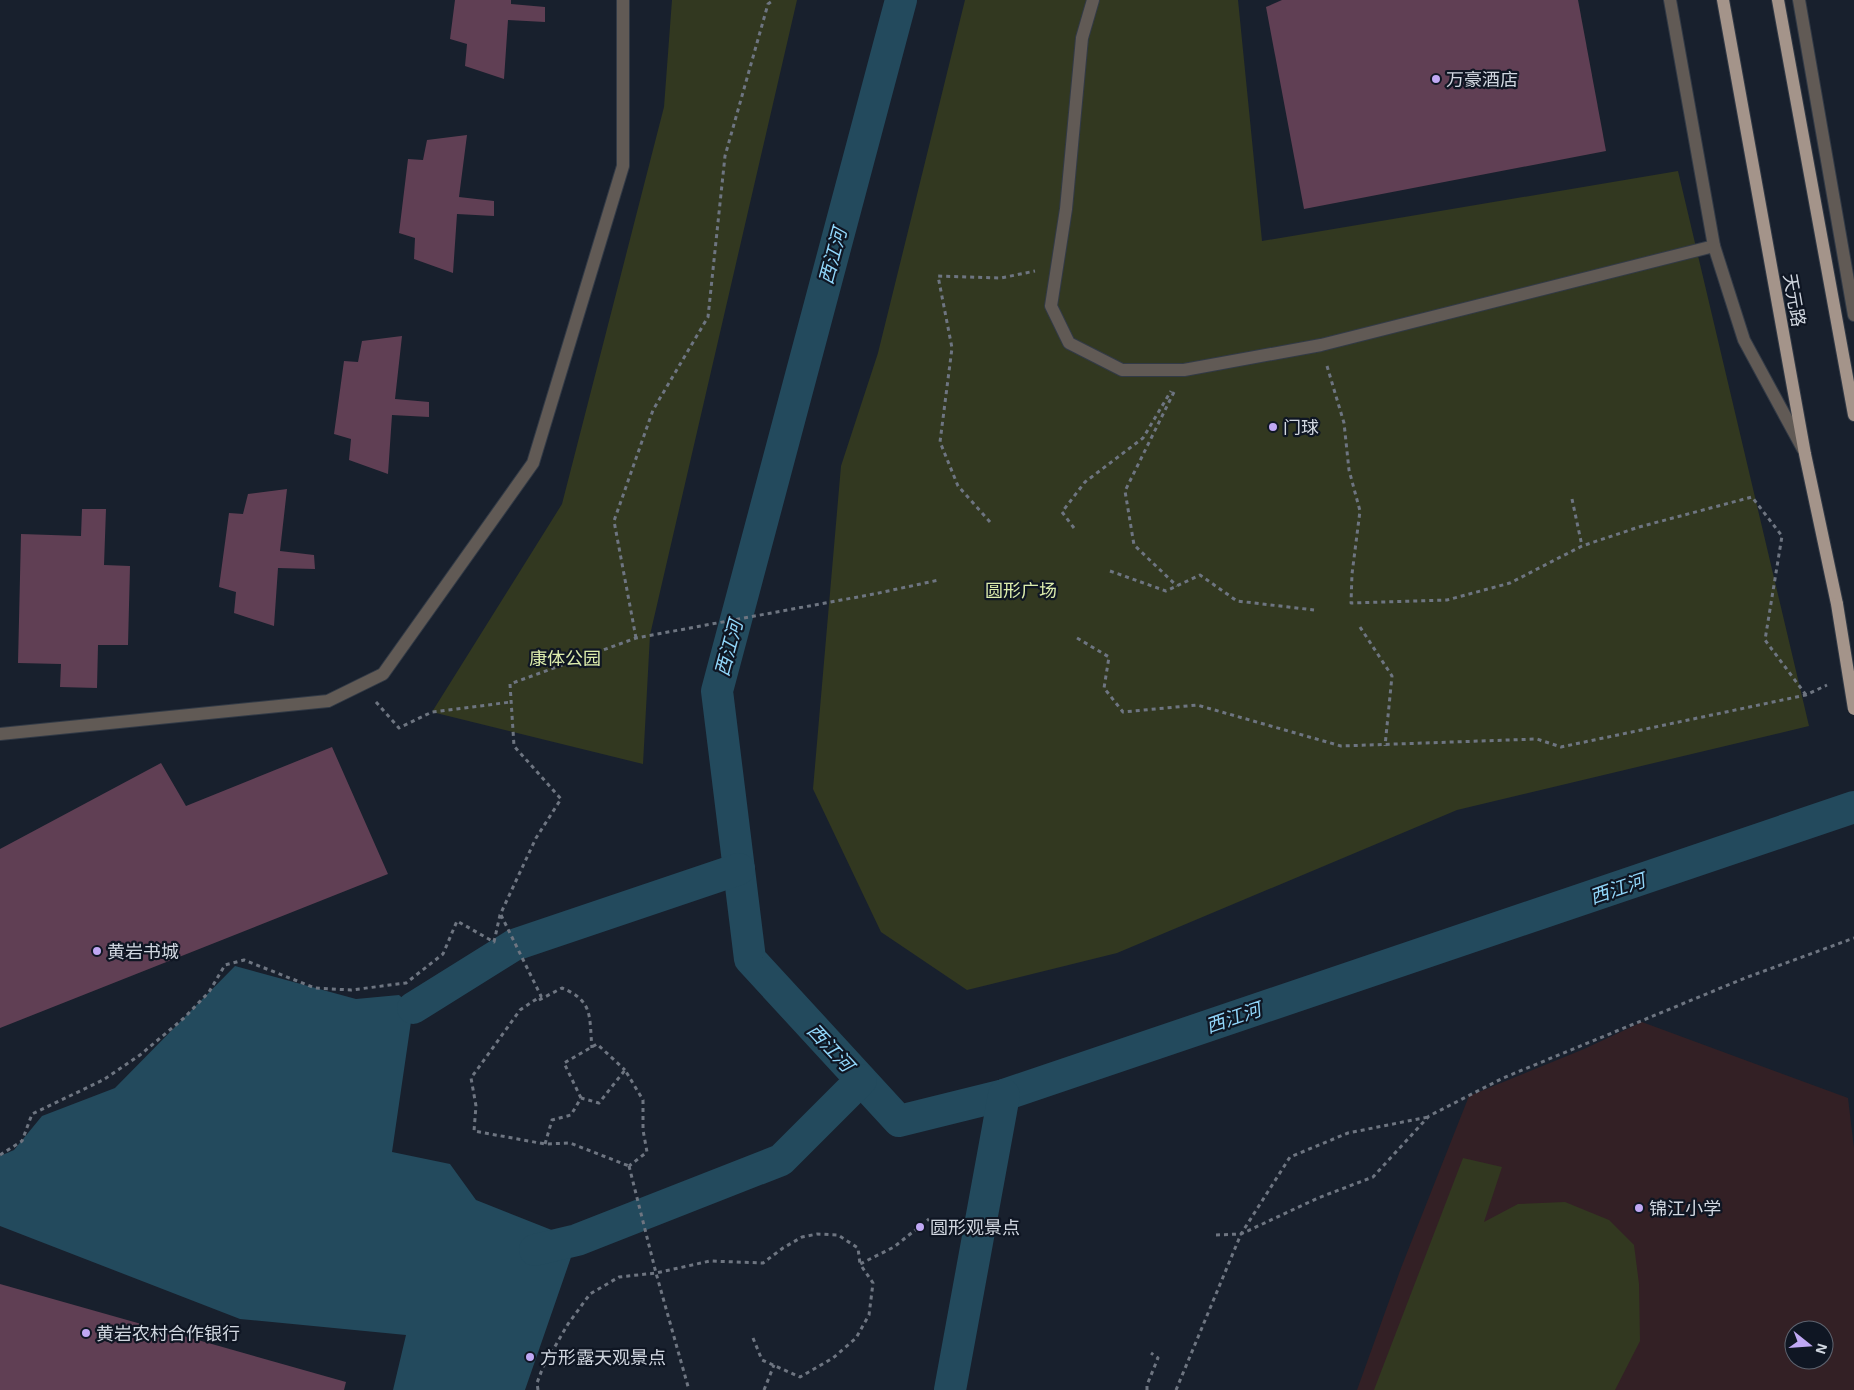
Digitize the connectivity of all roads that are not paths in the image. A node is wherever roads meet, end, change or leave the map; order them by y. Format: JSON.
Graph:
{"nodes":[{"id":1,"x":623,"y":0,"type":"edge"},
{"id":2,"x":1093,"y":0,"type":"edge"},
{"id":3,"x":1670,"y":0,"type":"edge"},
{"id":4,"x":1723,"y":0,"type":"edge"},
{"id":5,"x":1778,"y":0,"type":"edge"},
{"id":6,"x":1799,"y":0,"type":"edge"},
{"id":7,"x":1714,"y":246,"type":"junction"},
{"id":8,"x":1854,"y":314,"type":"edge"},
{"id":9,"x":1854,"y":415,"type":"edge"},
{"id":10,"x":1805,"y":454,"type":"junction"},
{"id":11,"x":1854,"y":708,"type":"edge"},
{"id":12,"x":0,"y":734,"type":"edge"}],
"edges":[{"from":1,"to":12,"type":"street"},
{"from":2,"to":7,"type":"street"},
{"from":3,"to":7,"type":"street"},
{"from":4,"to":10,"type":"main road","name":"天元路"},
{"from":5,"to":9,"type":"main road","name":"天元路"},
{"from":6,"to":8,"type":"street"},
{"from":7,"to":10,"type":"street"},
{"from":10,"to":11,"type":"main road","name":"天元路","bridge":true}]}
